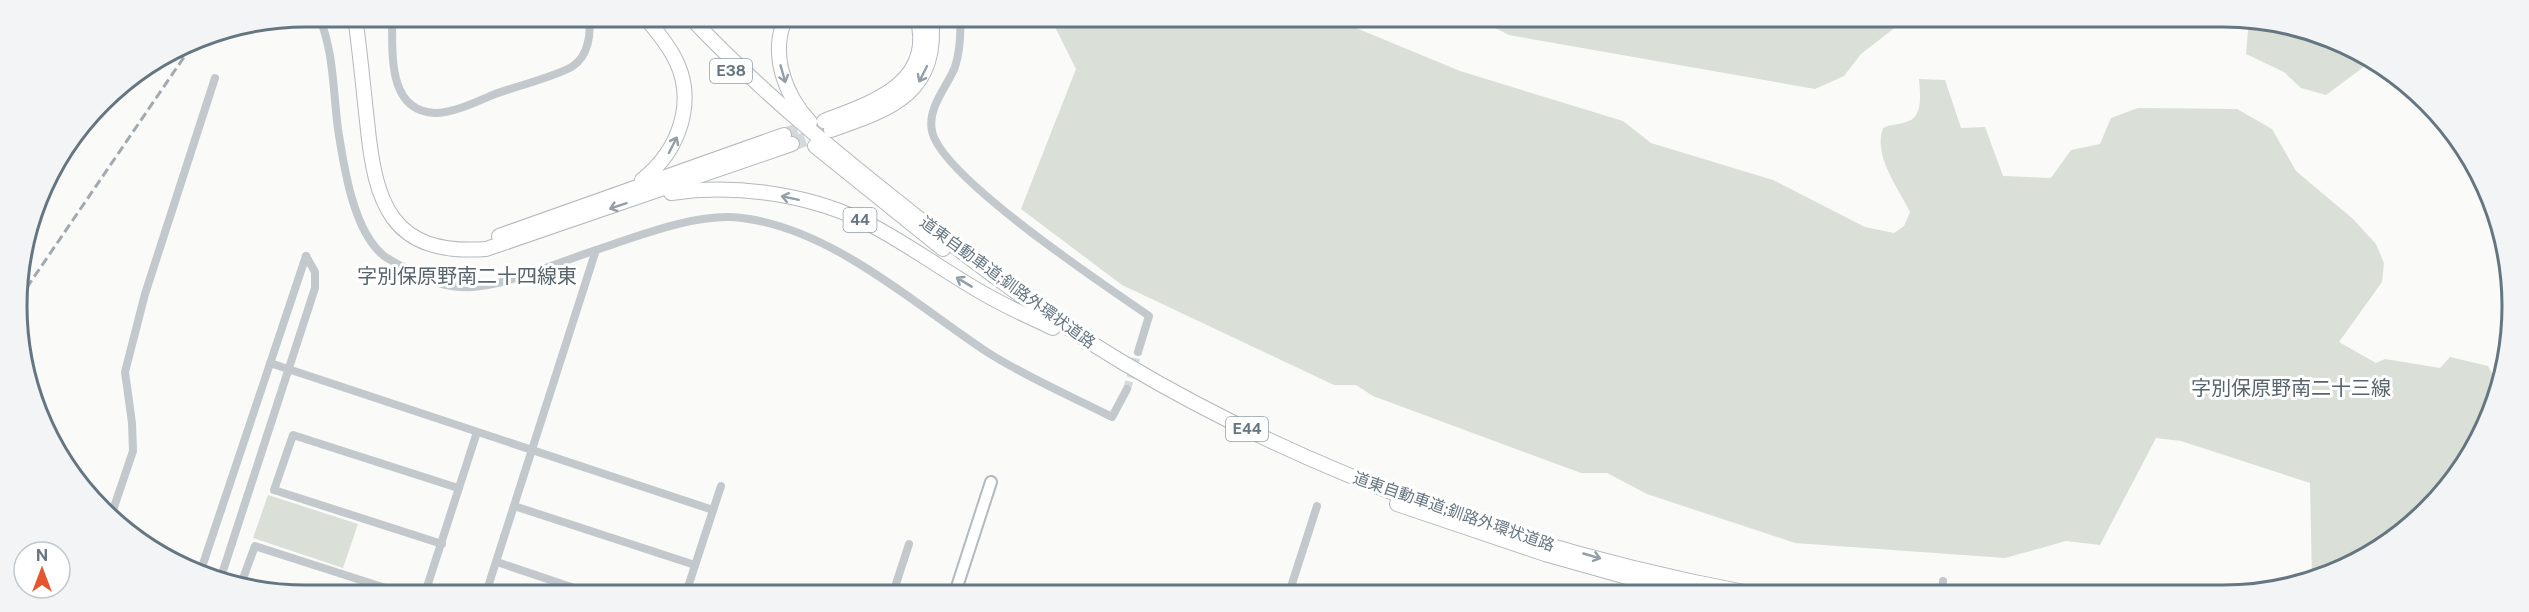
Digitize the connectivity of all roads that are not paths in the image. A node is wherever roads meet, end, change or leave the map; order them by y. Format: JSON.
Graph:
{"nodes":[{"id":1,"x":324,"y":27,"type":"edge"},
{"id":2,"x":356,"y":27,"type":"edge"},
{"id":3,"x":362,"y":27,"type":"edge"},
{"id":4,"x":392,"y":27,"type":"edge"},
{"id":5,"x":590,"y":27,"type":"edge"},
{"id":6,"x":652,"y":27,"type":"edge"},
{"id":7,"x":688,"y":27,"type":"edge"},
{"id":8,"x":700,"y":27,"type":"edge"},
{"id":9,"x":782,"y":27,"type":"edge"},
{"id":10,"x":919,"y":27,"type":"edge"},
{"id":11,"x":931,"y":27,"type":"edge"},
{"id":12,"x":960,"y":27,"type":"edge"},
{"id":13,"x":215,"y":78,"type":"dead end"},
{"id":14,"x":797,"y":136,"type":"junction"},
{"id":15,"x":845,"y":160,"type":"junction"},
{"id":16,"x":639,"y":192,"type":"junction"},
{"id":17,"x":596,"y":250,"type":"junction"},
{"id":18,"x":1053,"y":328,"type":"junction"},
{"id":19,"x":1138,"y":352,"type":"tunnel mouth"},
{"id":20,"x":270,"y":363,"type":"junction"},
{"id":21,"x":289,"y":370,"type":"junction"},
{"id":22,"x":1127,"y":389,"type":"tunnel mouth"},
{"id":23,"x":477,"y":432,"type":"junction"},
{"id":24,"x":533,"y":450,"type":"junction"},
{"id":25,"x":991,"y":482,"type":"dead end"},
{"id":26,"x":721,"y":486,"type":"dead end"},
{"id":27,"x":458,"y":488,"type":"junction"},
{"id":28,"x":514,"y":506,"type":"junction"},
{"id":29,"x":1317,"y":506,"type":"dead end"},
{"id":30,"x":114,"y":508,"type":"edge"},
{"id":31,"x":713,"y":510,"type":"junction"},
{"id":32,"x":442,"y":544,"type":"junction"},
{"id":33,"x":909,"y":544,"type":"dead end"},
{"id":34,"x":496,"y":562,"type":"junction"},
{"id":35,"x":203,"y":565,"type":"edge"},
{"id":36,"x":695,"y":565,"type":"junction"},
{"id":37,"x":223,"y":572,"type":"edge"},
{"id":38,"x":243,"y":578,"type":"edge"},
{"id":39,"x":1943,"y":581,"type":"dead end"},
{"id":40,"x":376,"y":585,"type":"edge"},
{"id":41,"x":428,"y":585,"type":"edge"},
{"id":42,"x":489,"y":585,"type":"edge"},
{"id":43,"x":565,"y":585,"type":"edge"},
{"id":44,"x":689,"y":585,"type":"edge"},
{"id":45,"x":896,"y":585,"type":"edge"},
{"id":46,"x":958,"y":585,"type":"edge"},
{"id":47,"x":1292,"y":585,"type":"edge"},
{"id":48,"x":1651,"y":585,"type":"edge"},
{"id":49,"x":1713,"y":585,"type":"edge"},
{"id":50,"x":1943,"y":585,"type":"edge"}],
"edges":[{"from":1,"to":17,"type":"street"},
{"from":16,"to":2,"type":"highway","one_way":true},
{"from":3,"to":16,"type":"highway"},
{"from":4,"to":5,"type":"street"},
{"from":16,"to":6,"type":"highway","one_way":true},
{"from":7,"to":14,"type":"highway","name":"道東自動車道;釧路外環状道路","number":"E38"},
{"from":8,"to":14,"type":"highway","name":"道東自動車道;釧路外環状道路","number":"E38"},
{"from":9,"to":15,"type":"highway","one_way":true},
{"from":11,"to":10,"type":"highway","one_way":true},
{"from":12,"to":19,"type":"street"},
{"from":13,"to":30,"type":"street"},
{"from":14,"to":15,"type":"highway","name":"道東自動車道;釧路外環状道路","number":"E44"},
{"from":14,"to":16,"type":"highway"},
{"from":14,"to":18,"type":"highway","name":"道東自動車道;釧路外環状道路","number":"E44"},
{"from":15,"to":49,"type":"highway","name":"道東自動車道;釧路外環状道路","number":"E44","one_way":true},
{"from":18,"to":16,"type":"highway","number":"44","one_way":true},
{"from":17,"to":22,"type":"street"},
{"from":17,"to":24,"type":"street"},
{"from":18,"to":48,"type":"highway","name":"道東自動車道;釧路外環状道路","number":"E44"},
{"from":20,"to":21,"type":"street"},
{"from":20,"to":21,"type":"street"},
{"from":20,"to":35,"type":"street"},
{"from":21,"to":23,"type":"street"},
{"from":21,"to":37,"type":"street"},
{"from":23,"to":24,"type":"street"},
{"from":23,"to":27,"type":"street"},
{"from":24,"to":28,"type":"street"},
{"from":24,"to":31,"type":"street"},
{"from":25,"to":46,"type":"street"},
{"from":26,"to":31,"type":"street"},
{"from":27,"to":32,"type":"street"},
{"from":27,"to":32,"type":"street"},
{"from":28,"to":34,"type":"street"},
{"from":28,"to":36,"type":"street"},
{"from":29,"to":47,"type":"street"},
{"from":31,"to":36,"type":"street"},
{"from":32,"to":41,"type":"street"},
{"from":33,"to":45,"type":"street"},
{"from":34,"to":42,"type":"street"},
{"from":34,"to":43,"type":"street"},
{"from":36,"to":44,"type":"street"},
{"from":38,"to":40,"type":"street"},
{"from":39,"to":50,"type":"street"}]}
